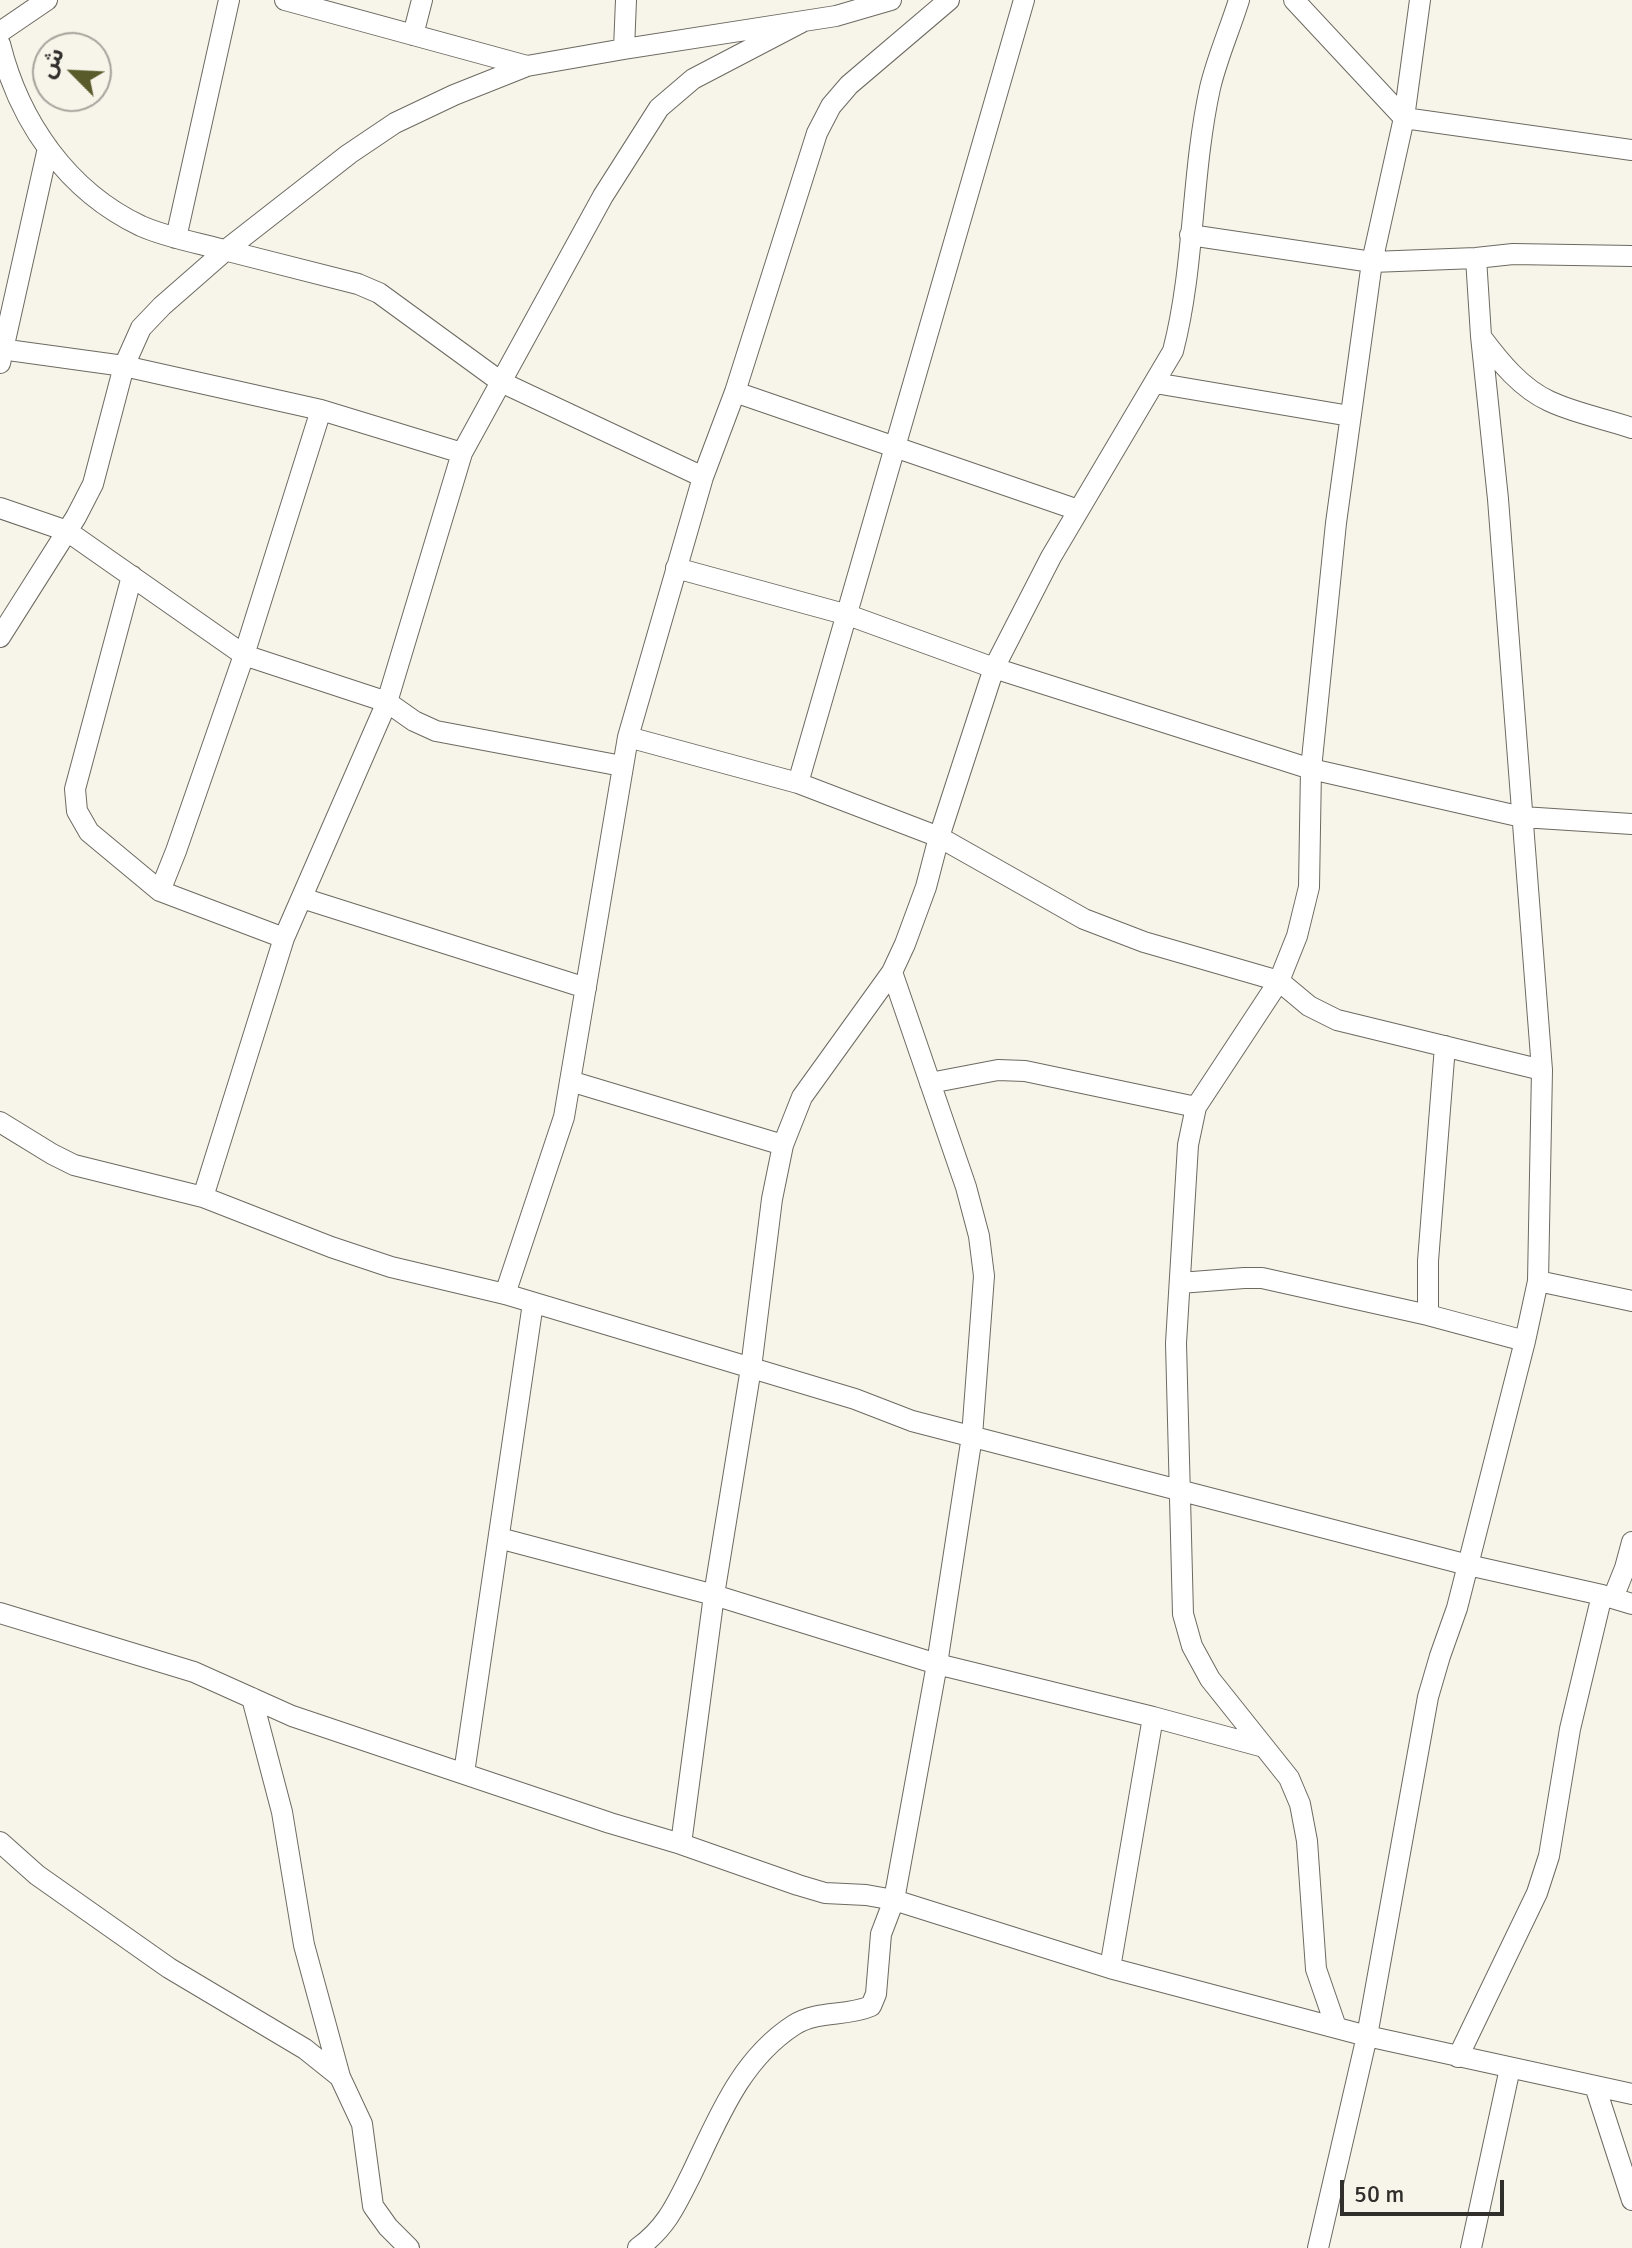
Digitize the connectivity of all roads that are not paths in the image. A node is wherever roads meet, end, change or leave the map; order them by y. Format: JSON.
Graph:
{"nodes":[{"id":1,"x":47,"y":0,"type":"edge"},
{"id":2,"x":229,"y":0,"type":"edge"},
{"id":3,"x":285,"y":0,"type":"edge"},
{"id":4,"x":422,"y":0,"type":"edge"},
{"id":5,"x":626,"y":0,"type":"edge"},
{"id":6,"x":891,"y":0,"type":"edge"},
{"id":7,"x":949,"y":0,"type":"edge"},
{"id":8,"x":1024,"y":0,"type":"edge"},
{"id":9,"x":1239,"y":0,"type":"edge"},
{"id":10,"x":1294,"y":0,"type":"edge"},
{"id":11,"x":1420,"y":0,"type":"edge"},
{"id":12,"x":804,"y":21,"type":"junction"},
{"id":13,"x":0,"y":32,"type":"edge"},
{"id":14,"x":413,"y":35,"type":"junction"},
{"id":15,"x":0,"y":44,"type":"edge"},
{"id":16,"x":624,"y":49,"type":"junction"},
{"id":17,"x":527,"y":66,"type":"junction"},
{"id":18,"x":1404,"y":118,"type":"junction"},
{"id":19,"x":48,"y":148,"type":"junction"},
{"id":20,"x":1632,"y":150,"type":"edge"},
{"id":21,"x":1190,"y":235,"type":"junction"},
{"id":22,"x":176,"y":238,"type":"junction"},
{"id":23,"x":226,"y":250,"type":"junction"},
{"id":24,"x":1632,"y":254,"type":"edge"},
{"id":25,"x":1476,"y":258,"type":"junction"},
{"id":26,"x":1372,"y":262,"type":"junction"},
{"id":27,"x":1632,"y":268,"type":"edge"},
{"id":28,"x":1481,"y":336,"type":"junction"},
{"id":29,"x":1,"y":353,"type":"edge"},
{"id":30,"x":124,"y":366,"type":"junction"},
{"id":31,"x":501,"y":382,"type":"junction"},
{"id":32,"x":1155,"y":383,"type":"junction"},
{"id":33,"x":735,"y":392,"type":"junction"},
{"id":34,"x":321,"y":410,"type":"junction"},
{"id":35,"x":1350,"y":416,"type":"junction"},
{"id":36,"x":1632,"y":428,"type":"edge"},
{"id":37,"x":897,"y":446,"type":"junction"},
{"id":38,"x":462,"y":453,"type":"junction"},
{"id":39,"x":703,"y":477,"type":"junction"},
{"id":40,"x":0,"y":508,"type":"edge"},
{"id":41,"x":1078,"y":510,"type":"junction"},
{"id":42,"x":67,"y":531,"type":"junction"},
{"id":43,"x":676,"y":568,"type":"junction"},
{"id":44,"x":132,"y":576,"type":"junction"},
{"id":45,"x":848,"y":615,"type":"junction"},
{"id":46,"x":0,"y":637,"type":"edge"},
{"id":47,"x":244,"y":655,"type":"junction"},
{"id":48,"x":994,"y":668,"type":"junction"},
{"id":49,"x":387,"y":702,"type":"junction"},
{"id":50,"x":628,"y":737,"type":"junction"},
{"id":51,"x":622,"y":766,"type":"junction"},
{"id":52,"x":1311,"y":769,"type":"junction"},
{"id":53,"x":798,"y":783,"type":"junction"},
{"id":54,"x":1522,"y":817,"type":"junction"},
{"id":55,"x":1632,"y":824,"type":"edge"},
{"id":56,"x":939,"y":837,"type":"junction"},
{"id":57,"x":160,"y":891,"type":"junction"},
{"id":58,"x":302,"y":898,"type":"junction"},
{"id":59,"x":284,"y":938,"type":"junction"},
{"id":60,"x":892,"y":972,"type":"junction"},
{"id":61,"x":1279,"y":981,"type":"junction"},
{"id":62,"x":586,"y":988,"type":"junction"},
{"id":63,"x":1445,"y":1046,"type":"junction"},
{"id":64,"x":1542,"y":1070,"type":"junction"},
{"id":65,"x":570,"y":1081,"type":"junction"},
{"id":66,"x":930,"y":1083,"type":"junction"},
{"id":67,"x":1196,"y":1107,"type":"junction"},
{"id":68,"x":0,"y":1122,"type":"edge"},
{"id":69,"x":783,"y":1145,"type":"junction"},
{"id":70,"x":203,"y":1197,"type":"junction"},
{"id":71,"x":1538,"y":1281,"type":"junction"},
{"id":72,"x":1180,"y":1283,"type":"junction"},
{"id":73,"x":505,"y":1294,"type":"junction"},
{"id":74,"x":1632,"y":1301,"type":"edge"},
{"id":75,"x":533,"y":1303,"type":"junction"},
{"id":76,"x":1428,"y":1315,"type":"junction"},
{"id":77,"x":1525,"y":1341,"type":"junction"},
{"id":78,"x":751,"y":1368,"type":"junction"},
{"id":79,"x":972,"y":1436,"type":"junction"},
{"id":80,"x":1179,"y":1491,"type":"junction"},
{"id":81,"x":499,"y":1538,"type":"junction"},
{"id":82,"x":1632,"y":1542,"type":"edge"},
{"id":83,"x":1468,"y":1565,"type":"junction"},
{"id":84,"x":714,"y":1595,"type":"junction"},
{"id":85,"x":1616,"y":1599,"type":"edge"},
{"id":86,"x":0,"y":1613,"type":"edge"},
{"id":87,"x":937,"y":1664,"type":"junction"},
{"id":88,"x":252,"y":1698,"type":"junction"},
{"id":89,"x":1153,"y":1717,"type":"junction"},
{"id":90,"x":1264,"y":1747,"type":"junction"},
{"id":91,"x":464,"y":1773,"type":"junction"},
{"id":92,"x":0,"y":1842,"type":"edge"},
{"id":93,"x":681,"y":1844,"type":"junction"},
{"id":94,"x":894,"y":1900,"type":"junction"},
{"id":95,"x":1110,"y":1968,"type":"junction"},
{"id":96,"x":1336,"y":2027,"type":"junction"},
{"id":97,"x":1367,"y":2036,"type":"junction"},
{"id":98,"x":1458,"y":2057,"type":"junction"},
{"id":99,"x":1510,"y":2068,"type":"junction"},
{"id":100,"x":340,"y":2077,"type":"junction"},
{"id":101,"x":1595,"y":2086,"type":"junction"},
{"id":102,"x":1630,"y":2088,"type":"edge"},
{"id":103,"x":1632,"y":2200,"type":"edge"},
{"id":104,"x":409,"y":2248,"type":"edge"},
{"id":105,"x":638,"y":2248,"type":"edge"},
{"id":106,"x":1318,"y":2248,"type":"edge"},
{"id":107,"x":1471,"y":2248,"type":"edge"}],
"edges":[{"from":1,"to":13,"type":"street"},
{"from":2,"to":22,"type":"street"},
{"from":3,"to":14,"type":"street"},
{"from":4,"to":14,"type":"street"},
{"from":5,"to":16,"type":"street"},
{"from":6,"to":12,"type":"street"},
{"from":7,"to":33,"type":"street"},
{"from":8,"to":37,"type":"street"},
{"from":9,"to":21,"type":"street"},
{"from":10,"to":18,"type":"street"},
{"from":11,"to":18,"type":"street"},
{"from":12,"to":16,"type":"street"},
{"from":12,"to":31,"type":"street"},
{"from":14,"to":17,"type":"street"},
{"from":15,"to":19,"type":"street"},
{"from":16,"to":17,"type":"street"},
{"from":17,"to":23,"type":"street"},
{"from":18,"to":20,"type":"street"},
{"from":18,"to":26,"type":"street"},
{"from":19,"to":22,"type":"street"},
{"from":19,"to":29,"type":"street"},
{"from":21,"to":26,"type":"street"},
{"from":21,"to":32,"type":"street"},
{"from":22,"to":23,"type":"street"},
{"from":23,"to":30,"type":"street"},
{"from":23,"to":31,"type":"street"},
{"from":24,"to":25,"type":"street"},
{"from":24,"to":27,"type":"street"},
{"from":25,"to":26,"type":"street"},
{"from":25,"to":28,"type":"street"},
{"from":26,"to":35,"type":"street"},
{"from":28,"to":36,"type":"street"},
{"from":28,"to":54,"type":"street"},
{"from":29,"to":30,"type":"street"},
{"from":30,"to":34,"type":"street"},
{"from":30,"to":42,"type":"street"},
{"from":31,"to":38,"type":"street"},
{"from":31,"to":39,"type":"street"},
{"from":32,"to":35,"type":"street"},
{"from":32,"to":41,"type":"street"},
{"from":33,"to":37,"type":"street"},
{"from":33,"to":39,"type":"street"},
{"from":34,"to":38,"type":"street"},
{"from":34,"to":47,"type":"street"},
{"from":35,"to":52,"type":"street"},
{"from":37,"to":41,"type":"street"},
{"from":37,"to":45,"type":"street"},
{"from":38,"to":49,"type":"street"},
{"from":39,"to":43,"type":"street"},
{"from":40,"to":42,"type":"street"},
{"from":41,"to":48,"type":"street"},
{"from":42,"to":44,"type":"street"},
{"from":42,"to":46,"type":"street"},
{"from":43,"to":45,"type":"street"},
{"from":43,"to":50,"type":"street"},
{"from":44,"to":47,"type":"street"},
{"from":44,"to":57,"type":"street"},
{"from":45,"to":48,"type":"street"},
{"from":45,"to":53,"type":"street"},
{"from":47,"to":49,"type":"street"},
{"from":47,"to":57,"type":"street"},
{"from":48,"to":52,"type":"street"},
{"from":48,"to":56,"type":"street"},
{"from":49,"to":51,"type":"street"},
{"from":49,"to":58,"type":"street"},
{"from":50,"to":51,"type":"street"},
{"from":50,"to":53,"type":"street"},
{"from":51,"to":62,"type":"street"},
{"from":52,"to":54,"type":"street"},
{"from":52,"to":61,"type":"street"},
{"from":53,"to":56,"type":"street"},
{"from":54,"to":55,"type":"street"},
{"from":54,"to":64,"type":"street"},
{"from":56,"to":60,"type":"street"},
{"from":56,"to":61,"type":"street"},
{"from":57,"to":59,"type":"street"},
{"from":58,"to":59,"type":"street"},
{"from":58,"to":62,"type":"street"},
{"from":59,"to":70,"type":"street"},
{"from":60,"to":66,"type":"street"},
{"from":60,"to":69,"type":"street"},
{"from":61,"to":63,"type":"street"},
{"from":61,"to":67,"type":"street"},
{"from":62,"to":65,"type":"street"},
{"from":63,"to":64,"type":"street"},
{"from":63,"to":76,"type":"street"},
{"from":64,"to":71,"type":"street"},
{"from":65,"to":69,"type":"street"},
{"from":65,"to":73,"type":"street"},
{"from":66,"to":67,"type":"street"},
{"from":66,"to":79,"type":"street"},
{"from":67,"to":72,"type":"street"},
{"from":68,"to":70,"type":"street"},
{"from":69,"to":78,"type":"street"},
{"from":70,"to":73,"type":"street"},
{"from":71,"to":74,"type":"street"},
{"from":71,"to":77,"type":"street"},
{"from":72,"to":76,"type":"street"},
{"from":72,"to":80,"type":"street"},
{"from":73,"to":75,"type":"street"},
{"from":75,"to":78,"type":"street"},
{"from":75,"to":81,"type":"street"},
{"from":76,"to":77,"type":"street"},
{"from":77,"to":83,"type":"street"},
{"from":78,"to":79,"type":"street"},
{"from":78,"to":84,"type":"street"},
{"from":79,"to":80,"type":"street"},
{"from":79,"to":87,"type":"street"},
{"from":80,"to":83,"type":"street"},
{"from":80,"to":90,"type":"street"},
{"from":81,"to":84,"type":"street"},
{"from":81,"to":91,"type":"street"},
{"from":82,"to":85,"type":"street"},
{"from":83,"to":85,"type":"street"},
{"from":83,"to":97,"type":"street"},
{"from":84,"to":87,"type":"street"},
{"from":84,"to":93,"type":"street"},
{"from":85,"to":98,"type":"street"},
{"from":86,"to":88,"type":"street"},
{"from":87,"to":89,"type":"street"},
{"from":87,"to":94,"type":"street"},
{"from":88,"to":91,"type":"street"},
{"from":88,"to":100,"type":"street"},
{"from":89,"to":90,"type":"street"},
{"from":89,"to":95,"type":"street"},
{"from":90,"to":96,"type":"street"},
{"from":91,"to":93,"type":"street"},
{"from":92,"to":100,"type":"street"},
{"from":93,"to":94,"type":"street"},
{"from":94,"to":95,"type":"street"},
{"from":94,"to":105,"type":"street"},
{"from":95,"to":96,"type":"street"},
{"from":96,"to":97,"type":"street"},
{"from":97,"to":98,"type":"street"},
{"from":97,"to":106,"type":"street"},
{"from":98,"to":99,"type":"street"},
{"from":99,"to":101,"type":"street"},
{"from":99,"to":107,"type":"street"},
{"from":100,"to":104,"type":"street"},
{"from":101,"to":102,"type":"street"},
{"from":101,"to":103,"type":"street"}]}
